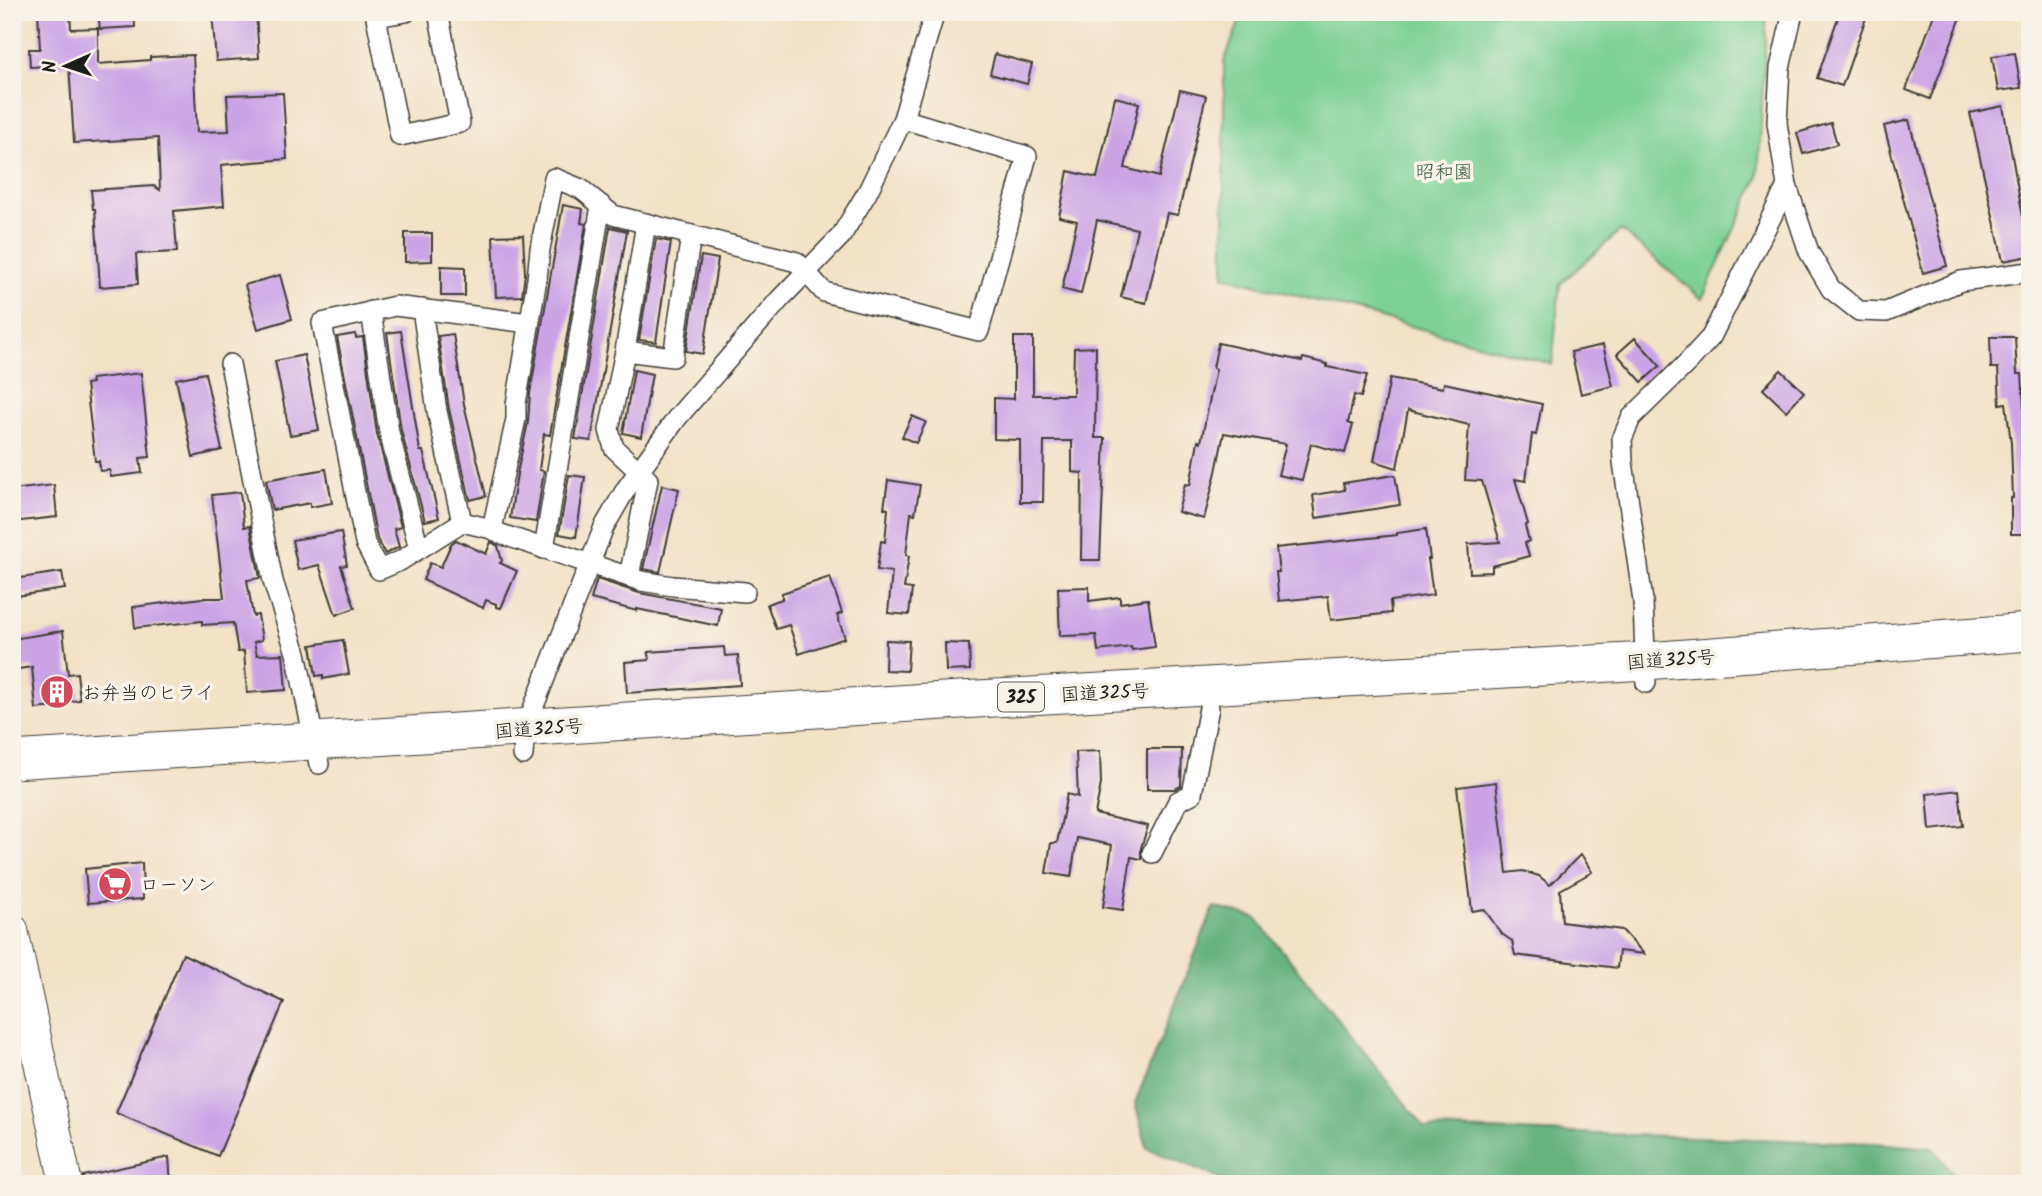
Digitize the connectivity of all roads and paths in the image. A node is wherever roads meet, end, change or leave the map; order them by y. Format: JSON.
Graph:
{"nodes":[{"id":1,"x":406,"y":12,"type":"edge"},
{"id":2,"x":438,"y":12,"type":"edge"},
{"id":3,"x":934,"y":12,"type":"edge"},
{"id":4,"x":1793,"y":12,"type":"edge"},
{"id":5,"x":376,"y":15,"type":"edge"},
{"id":6,"x":903,"y":119,"type":"junction"},
{"id":7,"x":1787,"y":186,"type":"junction"},
{"id":8,"x":601,"y":205,"type":"junction"},
{"id":9,"x":646,"y":223,"type":"junction"},
{"id":10,"x":691,"y":235,"type":"junction"},
{"id":11,"x":2030,"y":272,"type":"edge"},
{"id":12,"x":805,"y":273,"type":"junction"},
{"id":13,"x":422,"y":309,"type":"junction"},
{"id":14,"x":371,"y":311,"type":"junction"},
{"id":15,"x":529,"y":323,"type":"junction"},
{"id":16,"x":625,"y":351,"type":"junction"},
{"id":17,"x":230,"y":364,"type":"dead end"},
{"id":18,"x":638,"y":472,"type":"junction"},
{"id":19,"x":462,"y":522,"type":"junction"},
{"id":20,"x":492,"y":529,"type":"junction"},
{"id":21,"x":419,"y":549,"type":"junction"},
{"id":22,"x":544,"y":549,"type":"junction"},
{"id":23,"x":590,"y":565,"type":"junction"},
{"id":24,"x":629,"y":577,"type":"junction"},
{"id":25,"x":745,"y":592,"type":"dead end"},
{"id":26,"x":2030,"y":632,"type":"edge"},
{"id":27,"x":2030,"y":657,"type":"edge"},
{"id":28,"x":1646,"y":672,"type":"junction"},
{"id":29,"x":1209,"y":708,"type":"junction"},
{"id":30,"x":524,"y":742,"type":"junction"},
{"id":31,"x":316,"y":753,"type":"junction"},
{"id":32,"x":12,"y":760,"type":"edge"},
{"id":33,"x":12,"y":782,"type":"edge"},
{"id":34,"x":1152,"y":853,"type":"dead end"},
{"id":35,"x":12,"y":930,"type":"edge"},
{"id":36,"x":66,"y":1184,"type":"edge"}],
"edges":[{"from":1,"to":5,"type":"street"},
{"from":2,"to":5,"type":"street"},
{"from":3,"to":6,"type":"street"},
{"from":4,"to":7,"type":"street"},
{"from":6,"to":12,"type":"street"},
{"from":6,"to":12,"type":"street"},
{"from":7,"to":11,"type":"street"},
{"from":7,"to":28,"type":"street"},
{"from":8,"to":9,"type":"street"},
{"from":8,"to":15,"type":"street"},
{"from":8,"to":22,"type":"street"},
{"from":9,"to":10,"type":"street"},
{"from":9,"to":16,"type":"street"},
{"from":10,"to":12,"type":"street"},
{"from":10,"to":16,"type":"street"},
{"from":12,"to":18,"type":"street"},
{"from":13,"to":14,"type":"street"},
{"from":13,"to":15,"type":"street"},
{"from":13,"to":19,"type":"street"},
{"from":14,"to":21,"type":"street"},
{"from":14,"to":21,"type":"street"},
{"from":15,"to":20,"type":"street"},
{"from":16,"to":18,"type":"street"},
{"from":17,"to":31,"type":"street"},
{"from":18,"to":23,"type":"street"},
{"from":18,"to":24,"type":"street"},
{"from":19,"to":20,"type":"street"},
{"from":19,"to":21,"type":"street"},
{"from":20,"to":22,"type":"street"},
{"from":22,"to":23,"type":"street"},
{"from":23,"to":24,"type":"street"},
{"from":23,"to":30,"type":"street"},
{"from":24,"to":25,"type":"street"},
{"from":26,"to":28,"type":"highway","name":"国道325号","number":"325"},
{"from":27,"to":28,"type":"highway","name":"国道325号","number":"325"},
{"from":28,"to":29,"type":"highway","name":"国道325号","number":"325"},
{"from":28,"to":30,"type":"highway","name":"国道325号","number":"325"},
{"from":29,"to":30,"type":"highway","name":"国道325号","number":"325"},
{"from":29,"to":34,"type":"street"},
{"from":30,"to":31,"type":"highway","name":"国道325号","number":"325"},
{"from":31,"to":32,"type":"highway","name":"国道325号","number":"325"},
{"from":31,"to":33,"type":"highway","name":"国道325号","number":"325"},
{"from":35,"to":36,"type":"main road"}]}
